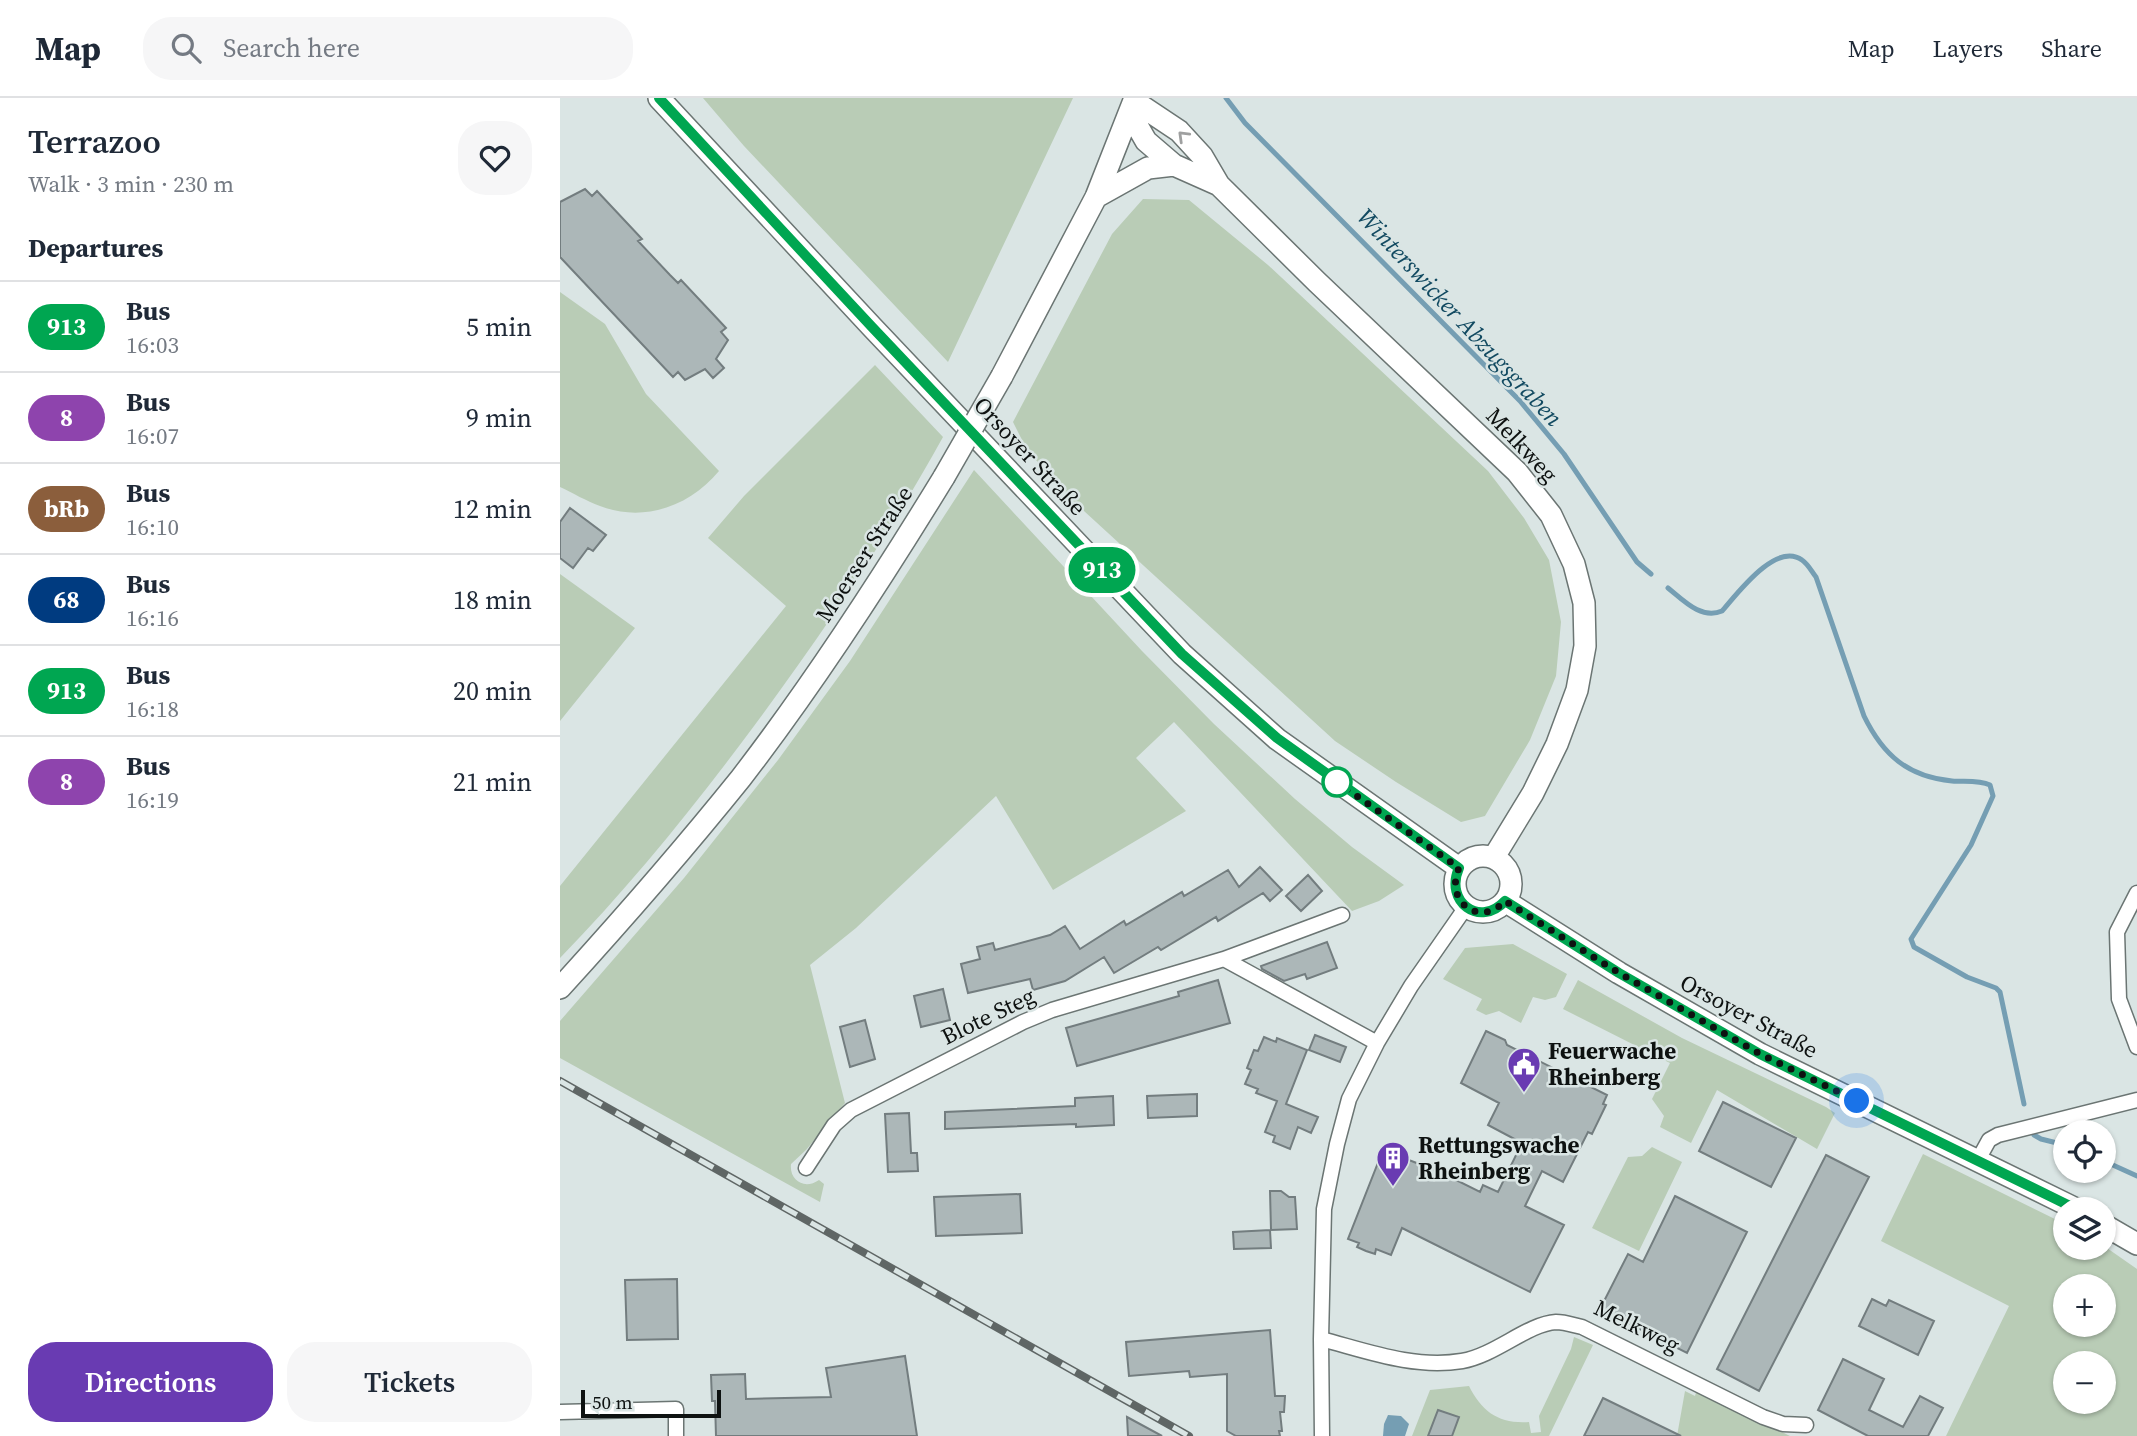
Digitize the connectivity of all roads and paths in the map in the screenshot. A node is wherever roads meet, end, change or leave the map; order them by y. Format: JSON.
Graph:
{"nodes":[{"id":1,"x":659,"y":98,"type":"edge"},
{"id":2,"x":1133,"y":104,"type":"edge"},
{"id":3,"x":1174,"y":165,"type":"junction"},
{"id":4,"x":1219,"y":185,"type":"junction"},
{"id":5,"x":1096,"y":197,"type":"junction"},
{"id":6,"x":1494,"y":858,"type":"junction"},
{"id":7,"x":1459,"y":868,"type":"junction"},
{"id":8,"x":2137,"y":893,"type":"edge"},
{"id":9,"x":1505,"y":901,"type":"junction"},
{"id":10,"x":1466,"y":907,"type":"junction"},
{"id":11,"x":1342,"y":915,"type":"dead end"},
{"id":12,"x":1224,"y":960,"type":"junction"},
{"id":13,"x":560,"y":988,"type":"edge"},
{"id":14,"x":1377,"y":1043,"type":"junction"},
{"id":15,"x":2137,"y":1047,"type":"edge"},
{"id":16,"x":2137,"y":1100,"type":"edge"},
{"id":17,"x":1978,"y":1160,"type":"junction"},
{"id":18,"x":806,"y":1168,"type":"dead end"},
{"id":19,"x":2053,"y":1198,"type":"edge"},
{"id":20,"x":2116,"y":1232,"type":"edge"},
{"id":21,"x":2137,"y":1244,"type":"edge"},
{"id":22,"x":1321,"y":1339,"type":"junction"},
{"id":23,"x":560,"y":1412,"type":"edge"},
{"id":24,"x":1806,"y":1426,"type":"dead end"},
{"id":25,"x":676,"y":1436,"type":"edge"},
{"id":26,"x":1322,"y":1436,"type":"edge"}],
"edges":[{"from":1,"to":7,"type":"main road","name":"Orsoyer Straße"},
{"from":2,"to":3,"type":"main road","name":"Melkweg"},
{"from":4,"to":2,"type":"main road","name":"Melkweg","one_way":true},
{"from":2,"to":5,"type":"main road","name":"Moerser Straße"},
{"from":3,"to":4,"type":"main road","name":"Melkweg"},
{"from":3,"to":5,"type":"main road"},
{"from":4,"to":6,"type":"main road","name":"Melkweg"},
{"from":5,"to":13,"type":"main road","name":"Moerser Straße","bridge":true},
{"from":6,"to":7,"type":"main road"},
{"from":6,"to":9,"type":"main road"},
{"from":7,"to":10,"type":"main road"},
{"from":8,"to":15,"type":"street"},
{"from":9,"to":10,"type":"main road"},
{"from":9,"to":17,"type":"main road","name":"Orsoyer Straße"},
{"from":10,"to":14,"type":"street"},
{"from":11,"to":12,"type":"street","name":"Blote Steg"},
{"from":12,"to":14,"type":"street"},
{"from":12,"to":18,"type":"street","name":"Blote Steg"},
{"from":14,"to":22,"type":"street"},
{"from":16,"to":17,"type":"street"},
{"from":17,"to":19,"type":"main road","name":"Orsoyer Straße"},
{"from":20,"to":21,"type":"main road"},
{"from":22,"to":24,"type":"street","name":"Melkweg"},
{"from":22,"to":26,"type":"street"},
{"from":23,"to":25,"type":"street"}]}
